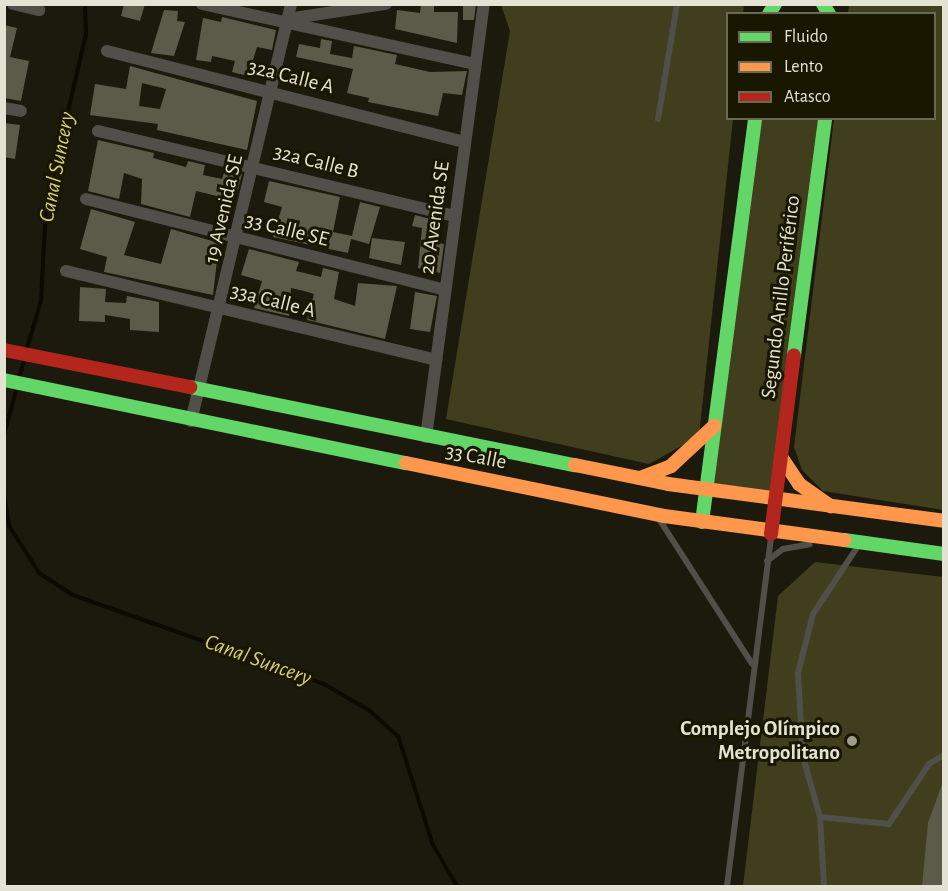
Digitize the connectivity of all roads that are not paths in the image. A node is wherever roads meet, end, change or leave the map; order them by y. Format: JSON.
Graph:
{"nodes":[{"id":1,"x":13,"y":4,"type":"edge"},
{"id":2,"x":202,"y":4,"type":"edge"},
{"id":3,"x":291,"y":4,"type":"edge"},
{"id":4,"x":386,"y":4,"type":"edge"},
{"id":5,"x":484,"y":4,"type":"edge"},
{"id":6,"x":677,"y":4,"type":"edge"},
{"id":7,"x":39,"y":10,"type":"dead end"},
{"id":8,"x":287,"y":20,"type":"junction"},
{"id":9,"x":107,"y":51,"type":"dead end"},
{"id":10,"x":476,"y":64,"type":"junction"},
{"id":11,"x":271,"y":91,"type":"junction"},
{"id":12,"x":4,"y":108,"type":"edge"},
{"id":13,"x":21,"y":111,"type":"dead end"},
{"id":14,"x":658,"y":119,"type":"dead end"},
{"id":15,"x":755,"y":120,"type":"edge"},
{"id":16,"x":825,"y":120,"type":"edge"},
{"id":17,"x":99,"y":131,"type":"dead end"},
{"id":18,"x":465,"y":142,"type":"junction"},
{"id":19,"x":254,"y":167,"type":"junction"},
{"id":20,"x":86,"y":199,"type":"dead end"},
{"id":21,"x":454,"y":216,"type":"junction"},
{"id":22,"x":238,"y":238,"type":"junction"},
{"id":23,"x":66,"y":271,"type":"dead end"},
{"id":24,"x":445,"y":290,"type":"junction"},
{"id":25,"x":221,"y":308,"type":"junction"},
{"id":26,"x":4,"y":350,"type":"edge"},
{"id":27,"x":436,"y":360,"type":"junction"},
{"id":28,"x":4,"y":380,"type":"edge"},
{"id":29,"x":198,"y":392,"type":"junction"},
{"id":30,"x":191,"y":421,"type":"junction"},
{"id":31,"x":714,"y":426,"type":"junction"},
{"id":32,"x":426,"y":437,"type":"junction"},
{"id":33,"x":781,"y":457,"type":"junction"},
{"id":34,"x":638,"y":478,"type":"junction"},
{"id":35,"x":706,"y":490,"type":"junction"},
{"id":36,"x":775,"y":502,"type":"junction"},
{"id":37,"x":838,"y":510,"type":"junction"},
{"id":38,"x":656,"y":514,"type":"junction"},
{"id":39,"x":944,"y":521,"type":"edge"},
{"id":40,"x":702,"y":522,"type":"junction"},
{"id":41,"x":771,"y":534,"type":"junction"},
{"id":42,"x":824,"y":541,"type":"junction"},
{"id":43,"x":858,"y":546,"type":"junction"},
{"id":44,"x":944,"y":554,"type":"edge"},
{"id":45,"x":767,"y":561,"type":"junction"},
{"id":46,"x":753,"y":665,"type":"junction"},
{"id":47,"x":944,"y":755,"type":"edge"},
{"id":48,"x":820,"y":818,"type":"junction"},
{"id":49,"x":727,"y":886,"type":"edge"},
{"id":50,"x":824,"y":886,"type":"edge"}],
"edges":[{"from":1,"to":7,"type":"street"},
{"from":2,"to":8,"type":"street"},
{"from":3,"to":8,"type":"street","name":"19 Avenida SE"},
{"from":4,"to":8,"type":"street"},
{"from":5,"to":10,"type":"street","name":"20 Avenida SE"},
{"from":6,"to":14,"type":"lane"},
{"from":8,"to":10,"type":"street"},
{"from":8,"to":11,"type":"street","name":"19 Avenida SE"},
{"from":9,"to":11,"type":"street","name":"32a Calle A"},
{"from":10,"to":18,"type":"street","name":"20 Avenida SE"},
{"from":11,"to":18,"type":"street","name":"32a Calle A"},
{"from":11,"to":19,"type":"street","name":"19 Avenida SE"},
{"from":12,"to":13,"type":"street"},
{"from":15,"to":31,"type":"main road"},
{"from":16,"to":33,"type":"main road","name":"Segundo Anillo Periférico"},
{"from":17,"to":19,"type":"street","name":"32a Calle B"},
{"from":18,"to":21,"type":"street","name":"20 Avenida SE"},
{"from":19,"to":21,"type":"street","name":"32a Calle B"},
{"from":19,"to":22,"type":"street","name":"19 Avenida SE"},
{"from":20,"to":22,"type":"street","name":"33 Calle SE"},
{"from":21,"to":24,"type":"street","name":"20 Avenida SE"},
{"from":22,"to":24,"type":"street","name":"33 Calle SE"},
{"from":22,"to":25,"type":"street","name":"19 Avenida SE"},
{"from":23,"to":25,"type":"street","name":"33a Calle A"},
{"from":24,"to":27,"type":"street","name":"20 Avenida SE"},
{"from":25,"to":27,"type":"street","name":"33a Calle A"},
{"from":25,"to":29,"type":"street","name":"19 Avenida SE"},
{"from":26,"to":29,"type":"main road","name":"33 Calle"},
{"from":27,"to":32,"type":"street","name":"20 Avenida SE"},
{"from":28,"to":30,"type":"main road","name":"33 Calle"},
{"from":29,"to":30,"type":"street","name":"19 Avenida SE"},
{"from":29,"to":32,"type":"main road","name":"33 Calle"},
{"from":30,"to":38,"type":"main road","name":"33 Calle"},
{"from":31,"to":34,"type":"main road"},
{"from":31,"to":35,"type":"main road"},
{"from":32,"to":34,"type":"main road","name":"33 Calle"},
{"from":33,"to":36,"type":"main road","name":"Segundo Anillo Periférico"},
{"from":33,"to":37,"type":"main road"},
{"from":34,"to":35,"type":"main road","name":"33 Calle"},
{"from":35,"to":36,"type":"main road","name":"33 Calle"},
{"from":35,"to":40,"type":"main road"},
{"from":36,"to":37,"type":"main road","name":"33 Calle"},
{"from":36,"to":41,"type":"main road","name":"Segundo Anillo Periférico"},
{"from":37,"to":39,"type":"main road","name":"33 Calle"},
{"from":38,"to":40,"type":"main road","name":"33 Calle"},
{"from":38,"to":46,"type":"lane"},
{"from":40,"to":41,"type":"main road","name":"33 Calle"},
{"from":41,"to":42,"type":"main road","name":"33 Calle"},
{"from":41,"to":45,"type":"lane"},
{"from":42,"to":43,"type":"main road","name":"33 Calle"},
{"from":42,"to":45,"type":"lane"},
{"from":43,"to":44,"type":"main road","name":"33 Calle"},
{"from":43,"to":48,"type":"lane"},
{"from":45,"to":46,"type":"lane"},
{"from":46,"to":49,"type":"lane"},
{"from":47,"to":48,"type":"lane"},
{"from":48,"to":50,"type":"lane"}]}
